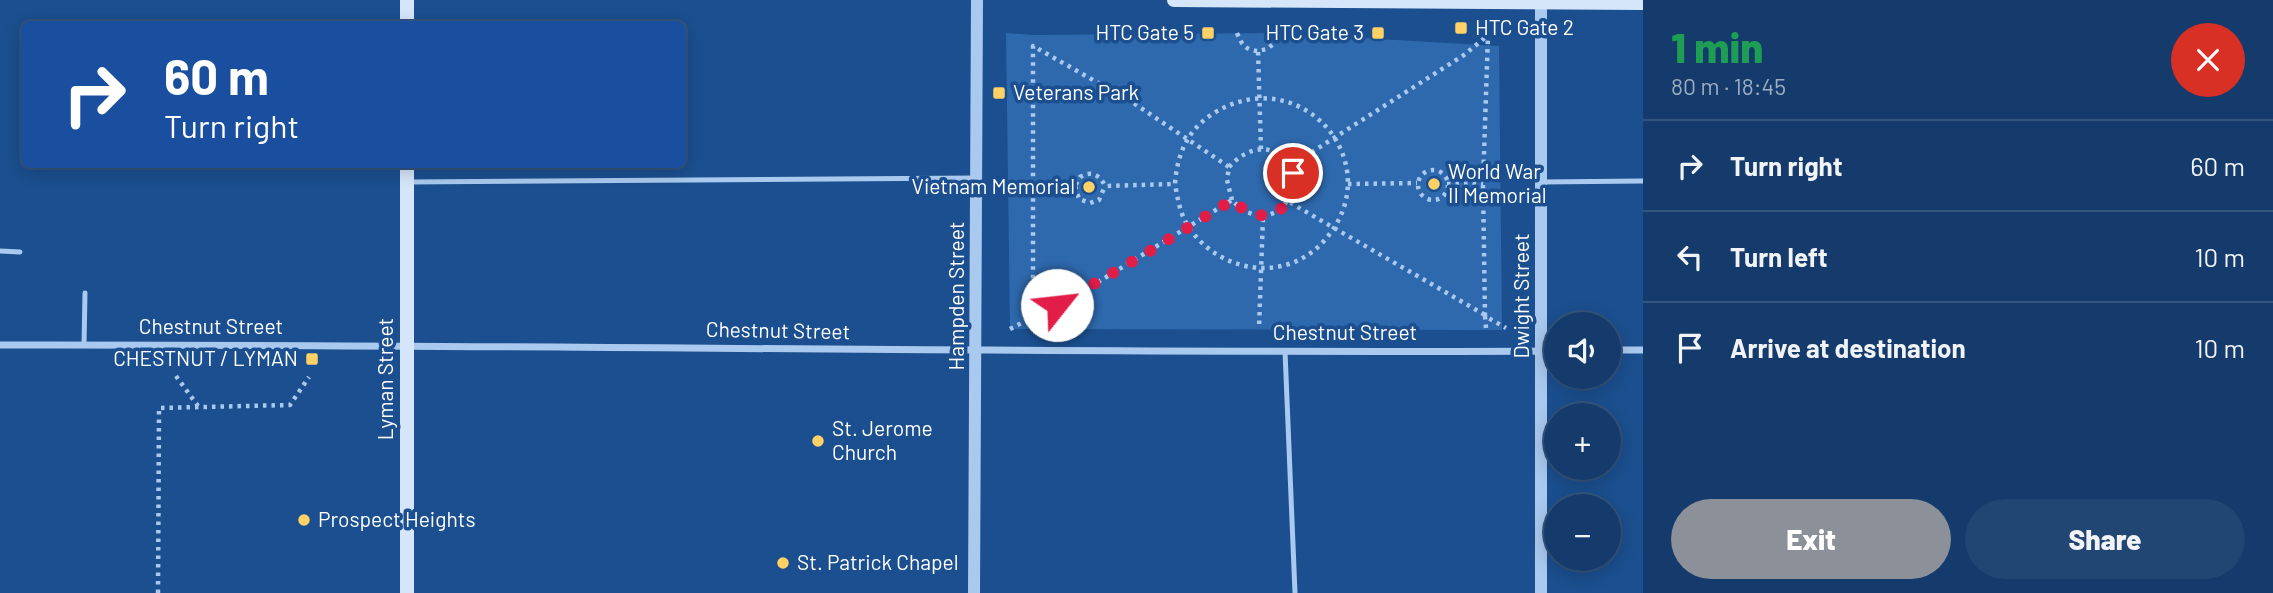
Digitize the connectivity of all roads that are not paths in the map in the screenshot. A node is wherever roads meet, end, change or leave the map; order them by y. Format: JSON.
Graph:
{"nodes":[{"id":1,"x":407,"y":0,"type":"edge"},
{"id":2,"x":977,"y":0,"type":"edge"},
{"id":3,"x":1174,"y":0,"type":"edge"},
{"id":4,"x":1418,"y":1,"type":"edge"},
{"id":5,"x":1541,"y":2,"type":"edge"},
{"id":6,"x":1643,"y":3,"type":"edge"},
{"id":7,"x":407,"y":21,"type":"edge"},
{"id":8,"x":407,"y":168,"type":"edge"},
{"id":9,"x":976,"y":178,"type":"junction"},
{"id":10,"x":1643,"y":181,"type":"edge"},
{"id":11,"x":407,"y":182,"type":"junction"},
{"id":12,"x":1541,"y":182,"type":"junction"},
{"id":13,"x":0,"y":251,"type":"edge"},
{"id":14,"x":20,"y":251,"type":"dead end"},
{"id":15,"x":85,"y":293,"type":"dead end"},
{"id":16,"x":0,"y":345,"type":"edge"},
{"id":17,"x":84,"y":345,"type":"junction"},
{"id":18,"x":407,"y":345,"type":"junction"},
{"id":19,"x":1621,"y":350,"type":"edge"},
{"id":20,"x":1643,"y":350,"type":"edge"},
{"id":21,"x":976,"y":351,"type":"junction"},
{"id":22,"x":1285,"y":351,"type":"junction"},
{"id":23,"x":1541,"y":351,"type":"junction"},
{"id":24,"x":407,"y":593,"type":"edge"},
{"id":25,"x":974,"y":593,"type":"edge"},
{"id":26,"x":1294,"y":593,"type":"edge"},
{"id":27,"x":1541,"y":593,"type":"edge"}],
"edges":[{"from":1,"to":7,"type":"main road"},
{"from":2,"to":9,"type":"street","name":"Hampden Street"},
{"from":3,"to":4,"type":"main road"},
{"from":4,"to":5,"type":"main road"},
{"from":5,"to":6,"type":"main road"},
{"from":5,"to":12,"type":"street","name":"Dwight Street"},
{"from":8,"to":11,"type":"main road","name":"Lyman Street"},
{"from":9,"to":11,"type":"lane"},
{"from":9,"to":21,"type":"street","name":"Hampden Street"},
{"from":10,"to":12,"type":"lane"},
{"from":11,"to":18,"type":"main road","name":"Lyman Street"},
{"from":12,"to":23,"type":"street","name":"Dwight Street"},
{"from":13,"to":14,"type":"lane"},
{"from":15,"to":17,"type":"lane"},
{"from":16,"to":17,"type":"street","name":"Chestnut Street"},
{"from":17,"to":18,"type":"street","name":"Chestnut Street"},
{"from":18,"to":21,"type":"street","name":"Chestnut Street"},
{"from":18,"to":24,"type":"main road","name":"Lyman Street"},
{"from":19,"to":20,"type":"street"},
{"from":21,"to":22,"type":"street","name":"Chestnut Street"},
{"from":21,"to":25,"type":"street","name":"Hampden Street"},
{"from":22,"to":23,"type":"street","name":"Chestnut Street"},
{"from":22,"to":26,"type":"lane"},
{"from":23,"to":27,"type":"street","name":"Dwight Street"}]}
